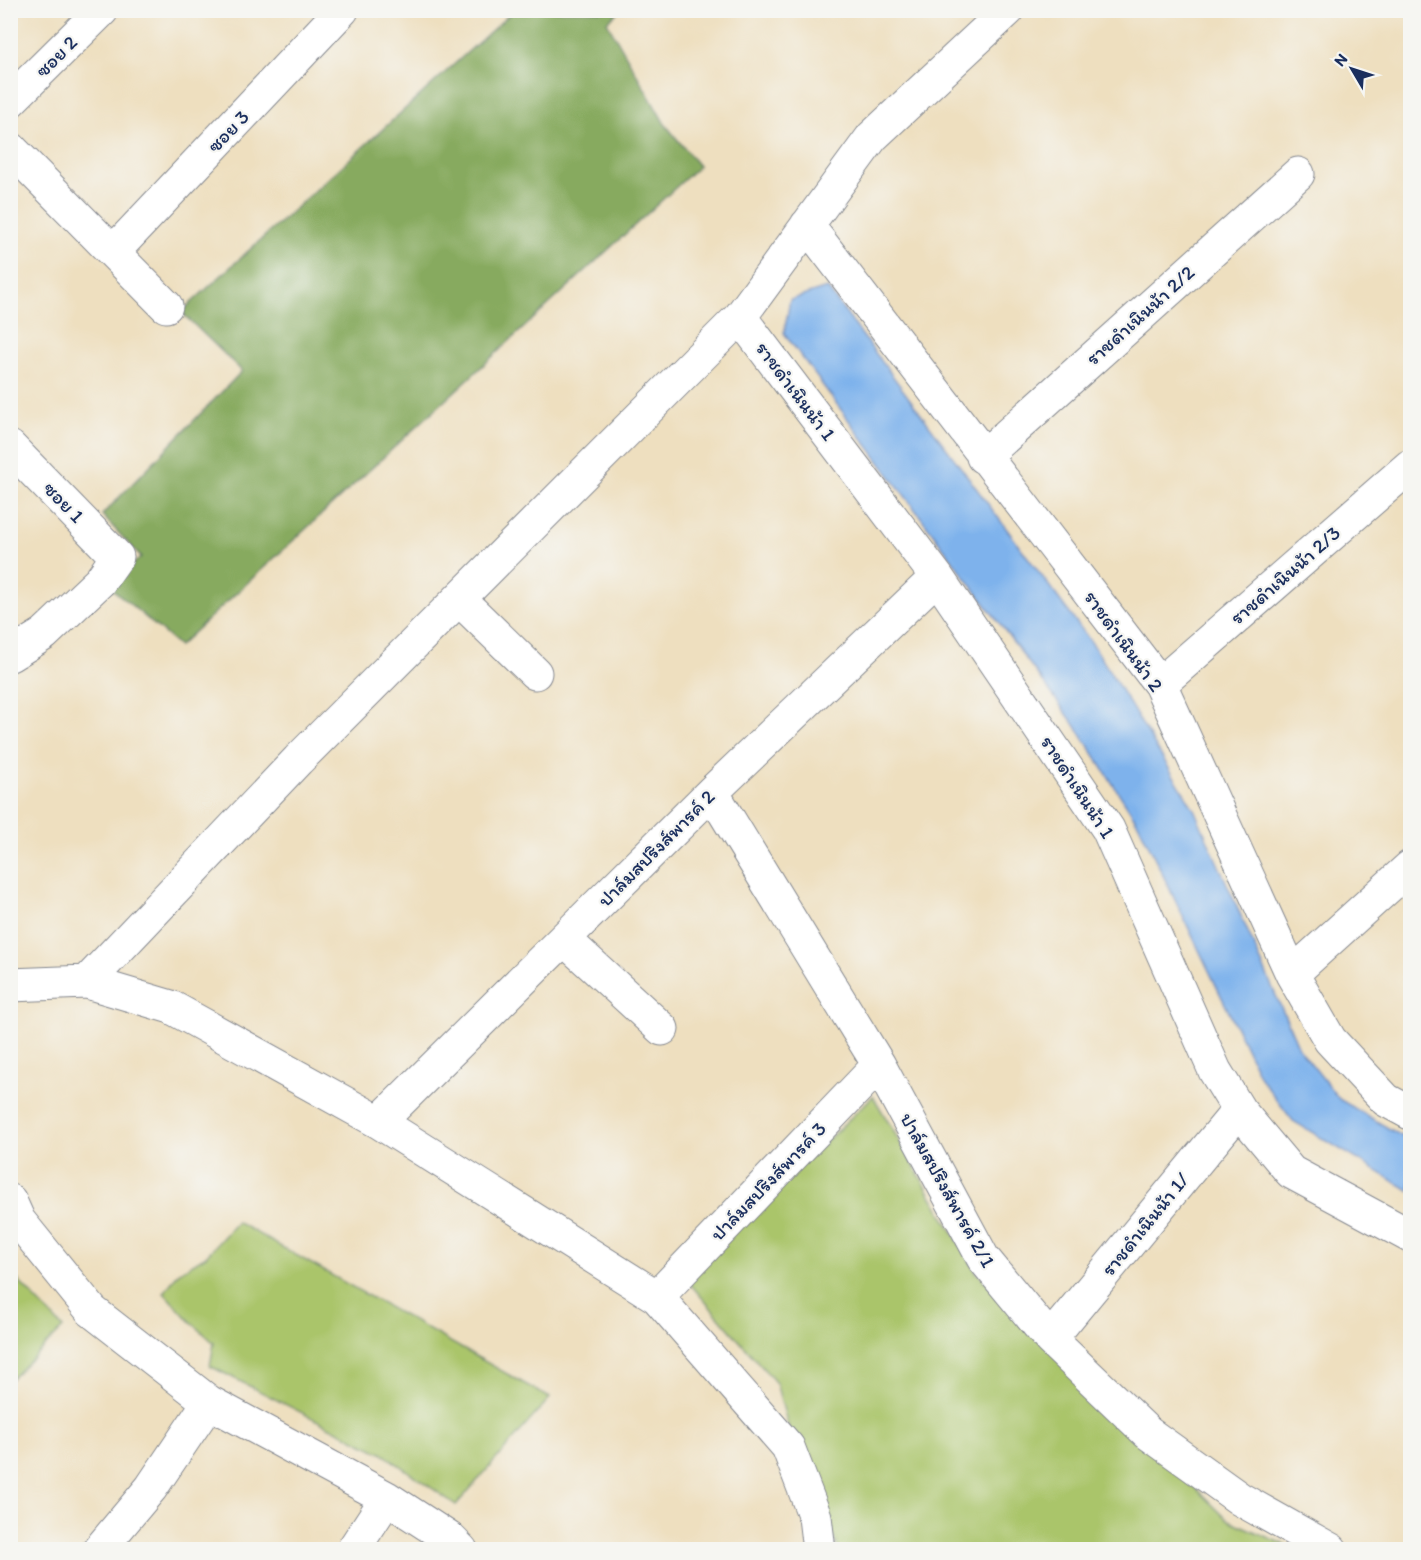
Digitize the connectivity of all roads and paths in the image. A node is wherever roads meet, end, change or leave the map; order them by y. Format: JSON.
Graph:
{"nodes":[{"id":1,"x":102,"y":10,"type":"edge"},
{"id":2,"x":342,"y":10,"type":"edge"},
{"id":3,"x":1008,"y":10,"type":"edge"},
{"id":4,"x":10,"y":101,"type":"edge"},
{"id":5,"x":10,"y":148,"type":"edge"},
{"id":6,"x":1298,"y":174,"type":"dead end"},
{"id":7,"x":807,"y":225,"type":"junction"},
{"id":8,"x":114,"y":251,"type":"junction"},
{"id":9,"x":166,"y":306,"type":"dead end"},
{"id":10,"x":740,"y":317,"type":"junction"},
{"id":11,"x":10,"y":447,"type":"edge"},
{"id":12,"x":983,"y":457,"type":"junction"},
{"id":13,"x":1410,"y":466,"type":"edge"},
{"id":14,"x":937,"y":577,"type":"junction"},
{"id":15,"x":459,"y":599,"type":"junction"},
{"id":16,"x":10,"y":655,"type":"edge"},
{"id":17,"x":535,"y":673,"type":"dead end"},
{"id":18,"x":1160,"y":684,"type":"junction"},
{"id":19,"x":712,"y":792,"type":"junction"},
{"id":20,"x":1410,"y":867,"type":"edge"},
{"id":21,"x":564,"y":939,"type":"junction"},
{"id":22,"x":1292,"y":974,"type":"junction"},
{"id":23,"x":87,"y":982,"type":"junction"},
{"id":24,"x":10,"y":984,"type":"edge"},
{"id":25,"x":662,"y":1029,"type":"dead end"},
{"id":26,"x":879,"y":1065,"type":"junction"},
{"id":27,"x":1239,"y":1110,"type":"junction"},
{"id":28,"x":1410,"y":1113,"type":"edge"},
{"id":29,"x":380,"y":1122,"type":"junction"},
{"id":30,"x":10,"y":1201,"type":"edge"},
{"id":31,"x":1410,"y":1236,"type":"edge"},
{"id":32,"x":657,"y":1297,"type":"junction"},
{"id":33,"x":1050,"y":1339,"type":"junction"},
{"id":34,"x":209,"y":1402,"type":"junction"},
{"id":35,"x":387,"y":1498,"type":"junction"},
{"id":36,"x":99,"y":1550,"type":"edge"},
{"id":37,"x":353,"y":1550,"type":"edge"},
{"id":38,"x":461,"y":1550,"type":"edge"},
{"id":39,"x":819,"y":1550,"type":"edge"},
{"id":40,"x":1331,"y":1550,"type":"edge"}],
"edges":[{"from":1,"to":4,"type":"street","name":"ซอย 2"},
{"from":2,"to":8,"type":"street","name":"ซอย 3"},
{"from":3,"to":7,"type":"street"},
{"from":5,"to":8,"type":"street"},
{"from":6,"to":12,"type":"street","name":"ราชดำเนินน้า 2/2"},
{"from":7,"to":10,"type":"street"},
{"from":7,"to":12,"type":"street","name":"ราชดำเนินน้า 2"},
{"from":8,"to":9,"type":"street"},
{"from":10,"to":14,"type":"street","name":"ราชดำเนินน้า 1"},
{"from":10,"to":15,"type":"street"},
{"from":11,"to":16,"type":"street","name":"ซอย 1"},
{"from":12,"to":18,"type":"street","name":"ราชดำเนินน้า 2"},
{"from":13,"to":18,"type":"street","name":"ราชดำเนินน้า 2/3"},
{"from":14,"to":19,"type":"street","name":"ปาล์มสปริงส์พารค์ 2"},
{"from":14,"to":27,"type":"street","name":"ราชดำเนินน้า 1"},
{"from":15,"to":17,"type":"street"},
{"from":15,"to":23,"type":"street"},
{"from":18,"to":22,"type":"street","name":"ราชดำเนินน้า 2"},
{"from":19,"to":21,"type":"street","name":"ปาล์มสปริงส์พารค์ 2"},
{"from":19,"to":26,"type":"street","name":"ปาล์มสปริงส์พารค์ 2/1"},
{"from":20,"to":22,"type":"street"},
{"from":21,"to":25,"type":"street"},
{"from":21,"to":29,"type":"street","name":"ปาล์มสปริงส์พารค์ 2"},
{"from":22,"to":28,"type":"street","name":"ราชดำเนินน้า 2"},
{"from":23,"to":24,"type":"street"},
{"from":23,"to":29,"type":"street"},
{"from":26,"to":32,"type":"street","name":"ปาล์มสปริงส์พารค์ 3"},
{"from":26,"to":33,"type":"street","name":"ปาล์มสปริงส์พารค์ 2/1"},
{"from":27,"to":31,"type":"street","name":"ราชดำเนินน้า 1"},
{"from":27,"to":33,"type":"street","name":"ราชดำเนินน้า 1/"},
{"from":29,"to":32,"type":"street"},
{"from":30,"to":34,"type":"street"},
{"from":32,"to":39,"type":"street"},
{"from":33,"to":40,"type":"street","name":"ปาล์มสปริงส์พารค์ 2/1"},
{"from":34,"to":35,"type":"street"},
{"from":34,"to":36,"type":"street"},
{"from":35,"to":37,"type":"street"},
{"from":35,"to":38,"type":"street"}]}
